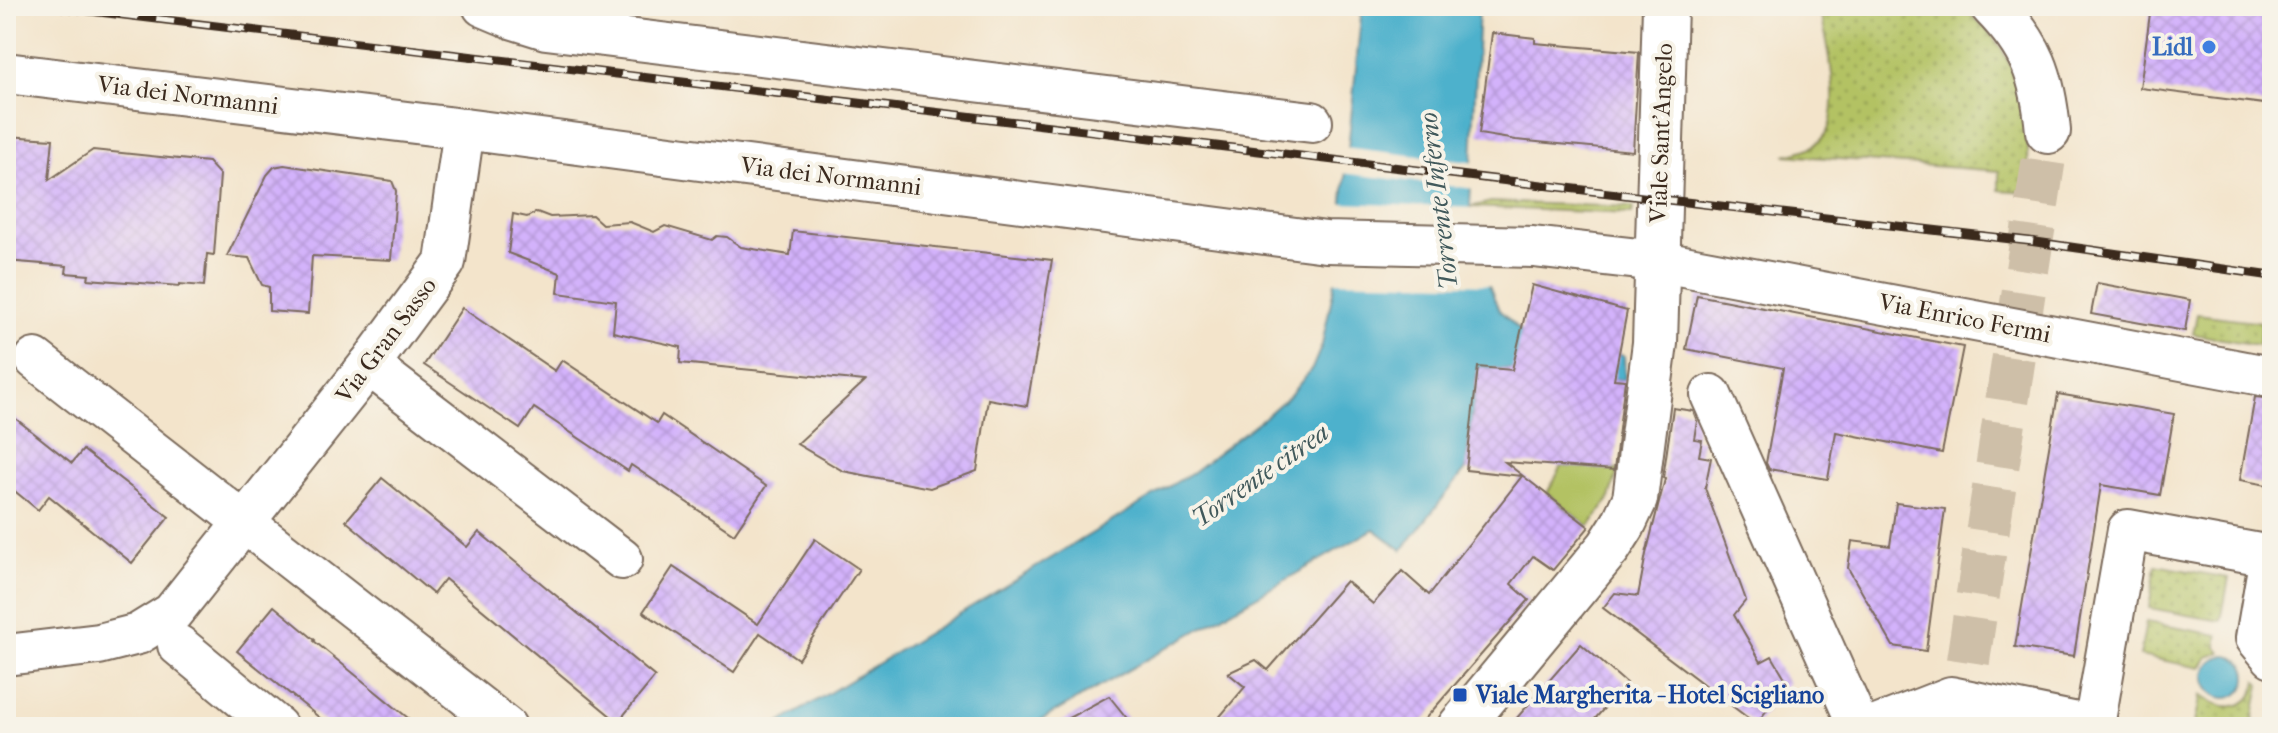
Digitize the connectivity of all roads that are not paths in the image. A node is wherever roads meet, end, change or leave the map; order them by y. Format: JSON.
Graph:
{"nodes":[{"id":1,"x":483,"y":6,"type":"edge"},
{"id":2,"x":1665,"y":6,"type":"edge"},
{"id":3,"x":1993,"y":6,"type":"edge"},
{"id":4,"x":6,"y":73,"type":"edge"},
{"id":5,"x":1312,"y":122,"type":"dead end"},
{"id":6,"x":464,"y":129,"type":"junction"},
{"id":7,"x":2048,"y":131,"type":"tunnel mouth"},
{"id":8,"x":1657,"y":261,"type":"junction"},
{"id":9,"x":35,"y":359,"type":"dead end"},
{"id":10,"x":369,"y":365,"type":"junction"},
{"id":11,"x":2272,"y":377,"type":"edge"},
{"id":12,"x":1711,"y":395,"type":"dead end"},
{"id":13,"x":243,"y":523,"type":"junction"},
{"id":14,"x":2271,"y":556,"type":"edge"},
{"id":15,"x":622,"y":559,"type":"dead end"},
{"id":16,"x":178,"y":645,"type":"dead end"},
{"id":17,"x":6,"y":655,"type":"edge"},
{"id":18,"x":2272,"y":657,"type":"edge"},
{"id":19,"x":277,"y":727,"type":"edge"},
{"id":20,"x":506,"y":727,"type":"edge"},
{"id":21,"x":1460,"y":727,"type":"edge"},
{"id":22,"x":1859,"y":727,"type":"edge"},
{"id":23,"x":1874,"y":727,"type":"edge"},
{"id":24,"x":2095,"y":727,"type":"edge"}],
"edges":[{"from":1,"to":5,"type":"street"},
{"from":2,"to":8,"type":"main road","name":"Viale Sant'Angelo"},
{"from":3,"to":7,"type":"main road"},
{"from":4,"to":6,"type":"street","name":"Via dei Normanni"},
{"from":6,"to":8,"type":"street","name":"Via dei Normanni"},
{"from":6,"to":10,"type":"street","name":"Via Gran Sasso"},
{"from":8,"to":11,"type":"street","name":"Via Enrico Fermi"},
{"from":8,"to":21,"type":"main road","name":"Viale Sant'Angelo"},
{"from":9,"to":13,"type":"street"},
{"from":10,"to":13,"type":"street","name":"Via Gran Sasso"},
{"from":10,"to":15,"type":"street"},
{"from":12,"to":22,"type":"street"},
{"from":13,"to":17,"type":"street","name":"Via Gran Sasso"},
{"from":13,"to":20,"type":"street"},
{"from":14,"to":18,"type":"street"},
{"from":14,"to":24,"type":"street"},
{"from":16,"to":19,"type":"street"},
{"from":23,"to":24,"type":"street"}]}
